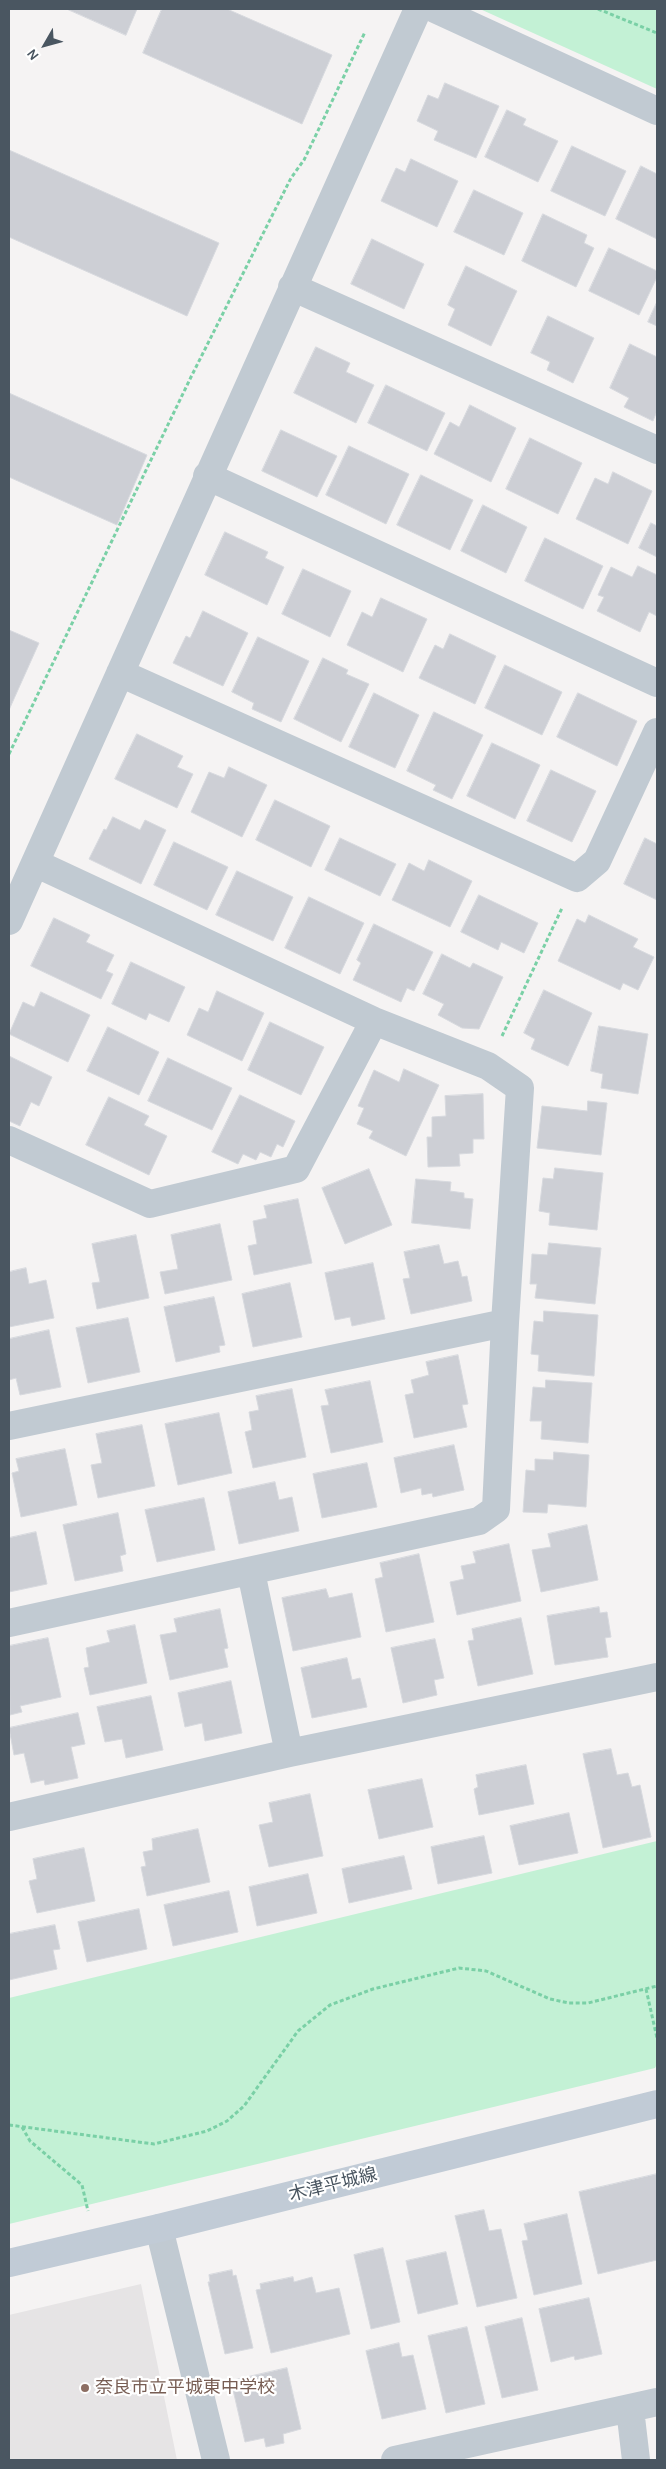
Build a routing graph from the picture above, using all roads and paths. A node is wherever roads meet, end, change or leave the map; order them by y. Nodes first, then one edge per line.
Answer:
1 (418, 9) edge
2 (436, 9) edge
3 (598, 9) edge
4 (365, 32) dead end
5 (657, 33) edge
6 (657, 111) edge
7 (292, 287) junction
8 (657, 450) edge
9 (207, 476) junction
10 (120, 673) junction
11 (657, 683) edge
12 (657, 732) edge
13 (9, 754) edge
14 (35, 863) junction
15 (577, 878) junction
16 (9, 921) edge
17 (374, 1021) junction
18 (488, 1066) junction
19 (9, 1140) edge
20 (504, 1323) junction
21 (9, 1426) edge
22 (251, 1572) junction
23 (9, 1623) edge
24 (657, 1677) edge
25 (289, 1754) junction
26 (9, 1817) edge
27 (657, 1986) edge
28 (646, 1989) junction
29 (657, 2038) edge
30 (657, 2104) edge
31 (9, 2125) edge
32 (22, 2127) junction
33 (88, 2212) dead end
34 (159, 2228) junction
35 (9, 2263) edge
36 (657, 2402) edge
37 (630, 2409) junction
38 (408, 2459) edge
39 (216, 2460) edge
40 (636, 2460) edge

1 - 7 street
2 - 6 street
3 - 5 path
4 - 13 path
7 - 8 street
7 - 9 street
9 - 10 street
9 - 11 street
10 - 14 street
10 - 15 street
12 - 15 street
14 - 16 street
14 - 17 street
15 - 18 path
17 - 18 street
17 - 19 street
18 - 20 street
20 - 21 street
20 - 22 street
22 - 23 street
22 - 25 street
24 - 25 street
25 - 26 street
27 - 28 path
28 - 29 path
28 - 32 path
30 - 34 main road, 木津平城線
31 - 32 path
32 - 33 path
34 - 35 main road, 木津平城線
34 - 39 street
36 - 37 street
37 - 38 street
37 - 40 street

